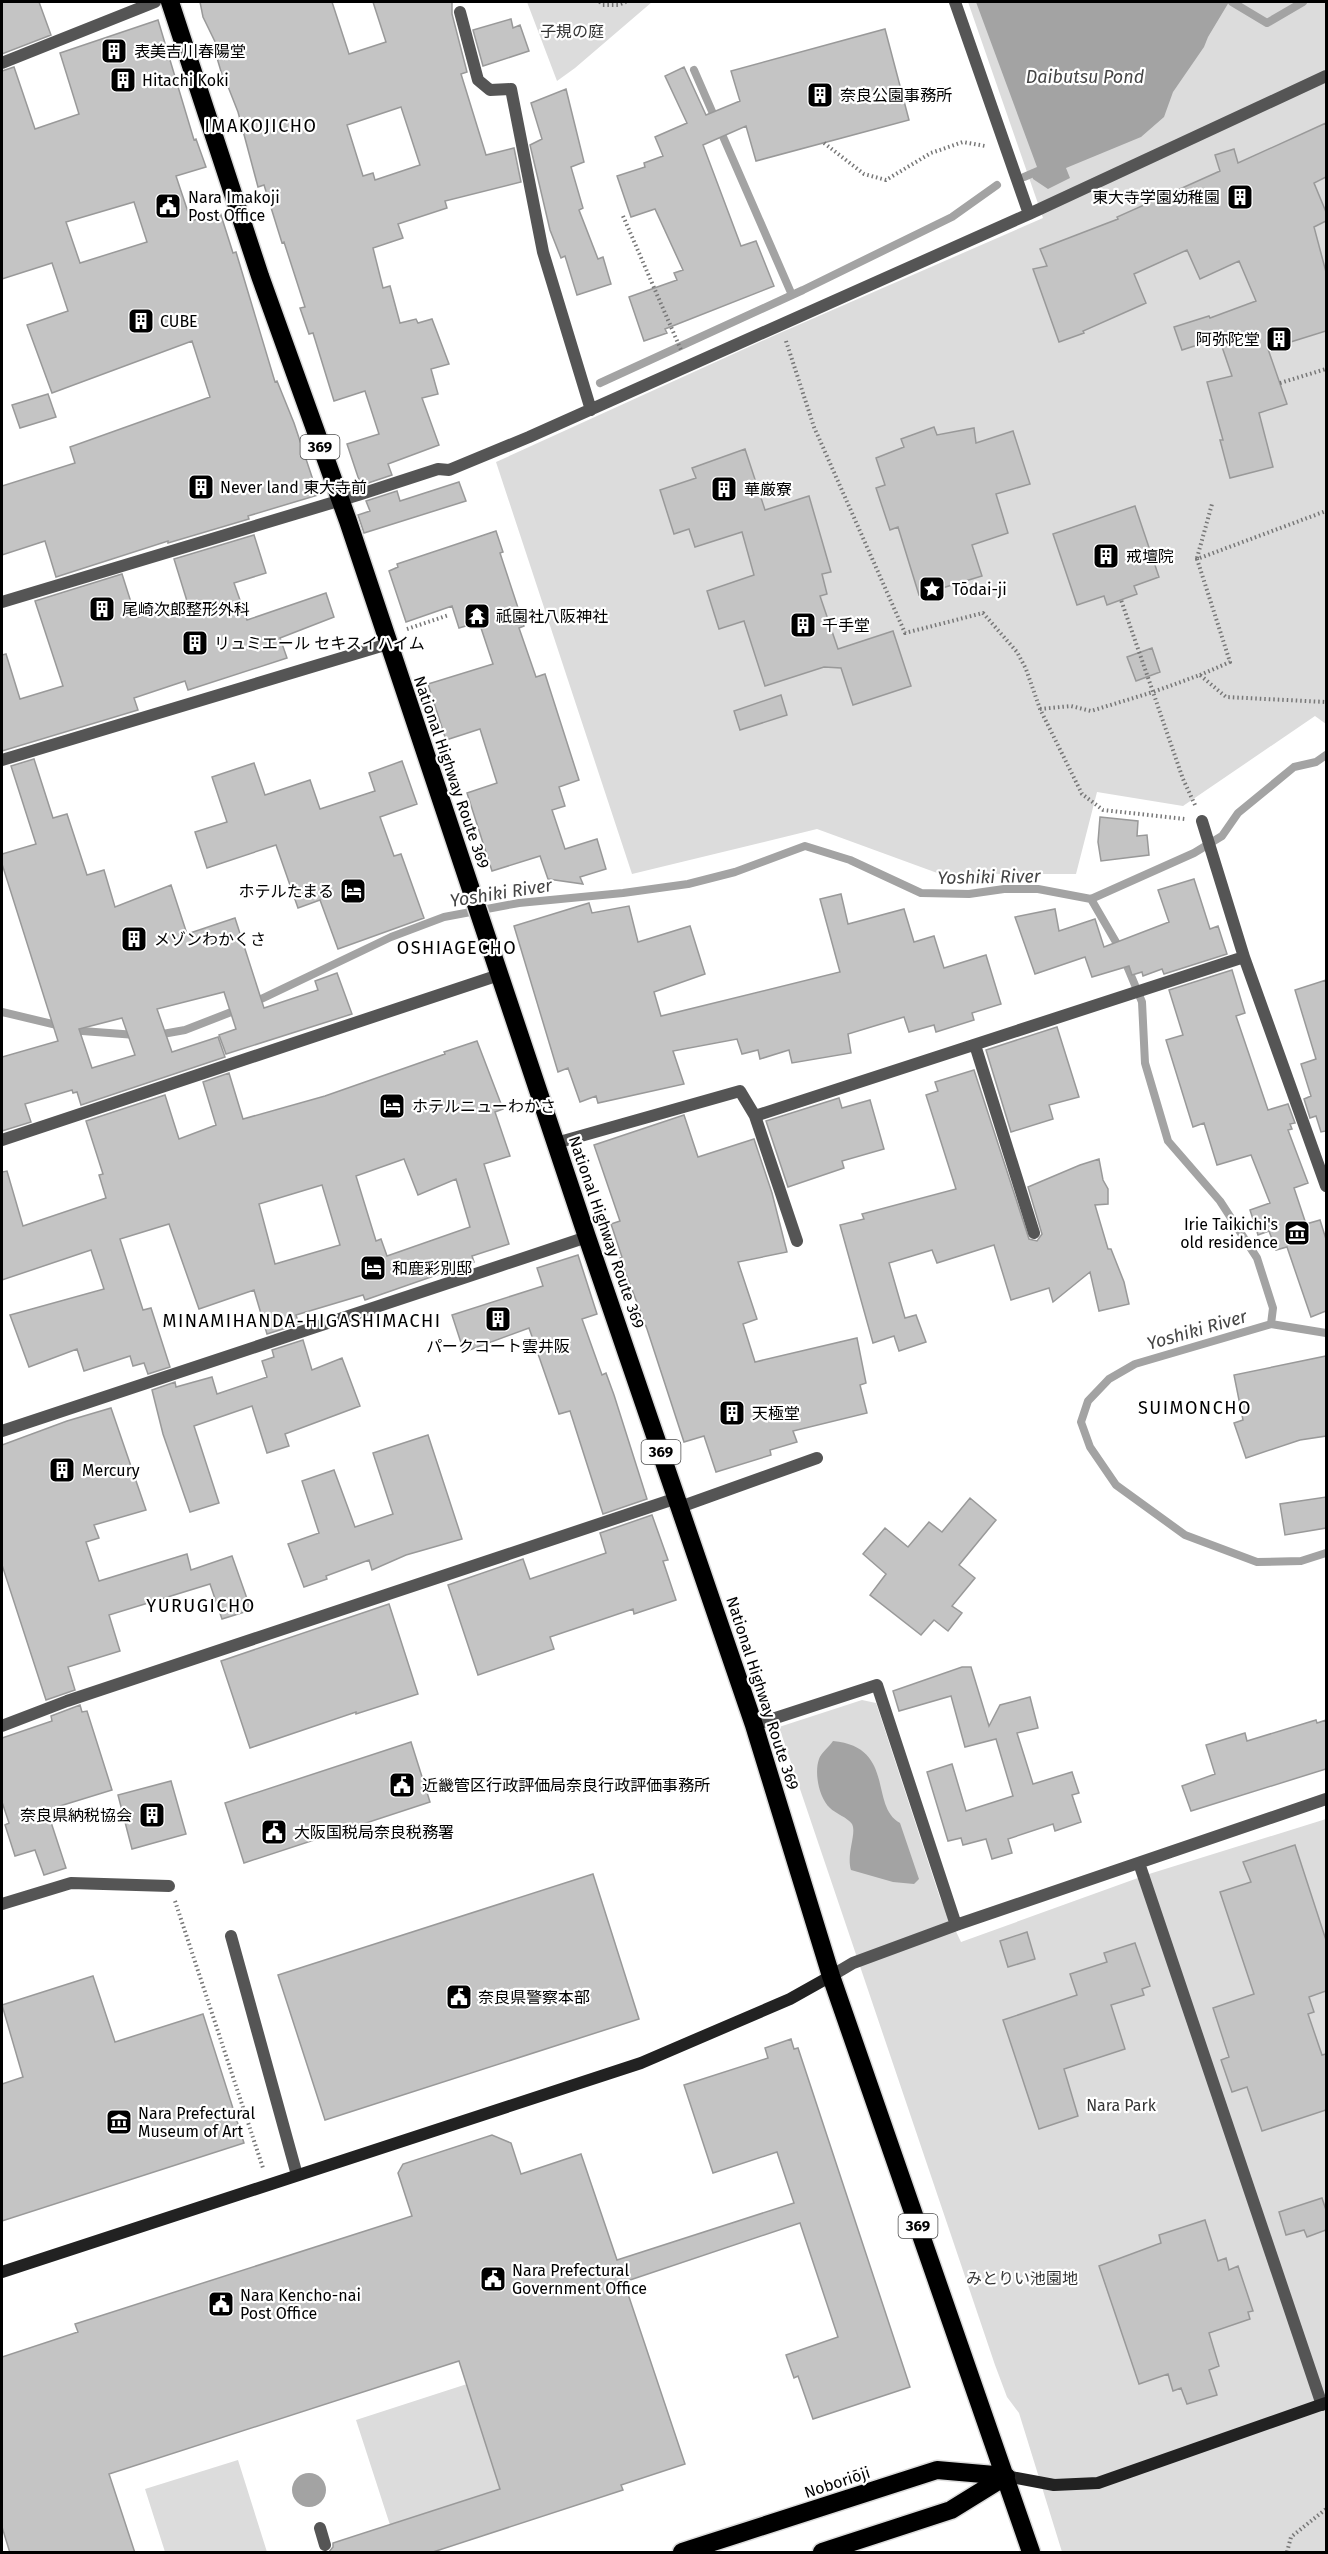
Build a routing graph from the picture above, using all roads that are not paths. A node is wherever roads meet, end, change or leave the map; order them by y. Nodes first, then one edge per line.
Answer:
1 (155, 2) edge
2 (170, 2) edge
3 (955, 2) edge
4 (460, 12) dead end
5 (2, 63) edge
6 (1326, 76) edge
7 (1029, 214) junction
8 (591, 410) junction
9 (340, 501) junction
10 (2, 602) edge
11 (387, 640) junction
12 (2, 760) edge
13 (1202, 821) road end
14 (1244, 957) junction
15 (499, 975) junction
16 (975, 1045) junction
17 (755, 1116) junction
18 (2, 1140) edge
19 (556, 1143) junction
20 (1326, 1186) edge
21 (1034, 1233) dead end
22 (587, 1237) junction
23 (797, 1241) dead end
24 (2, 1431) edge
25 (818, 1458) dead end
26 (678, 1502) junction
27 (754, 1725) junction
28 (2, 1726) edge
29 (1326, 1798) edge
30 (1139, 1863) junction
31 (171, 1889) road end
32 (2, 1904) edge
33 (956, 1925) junction
34 (231, 1936) dead end
35 (831, 1976) junction
36 (297, 2175) junction
37 (2, 2272) edge
38 (1324, 2404) edge
39 (1006, 2476) junction
40 (320, 2528) dead end
41 (325, 2545) dead end
42 (682, 2553) edge
43 (822, 2553) edge
44 (1031, 2553) edge

1 - 5 street
2 - 9 highway, National Highway Route 369 / 369
3 - 7 street
4 - 8 street
6 - 7 street
7 - 8 street
8 - 9 street
9 - 10 street
9 - 11 highway, National Highway Route 369 / 369
11 - 12 street
11 - 15 highway, National Highway Route 369 / 369
13 - 14 street
14 - 16 street
14 - 20 street
15 - 18 street
15 - 19 highway, National Highway Route 369 / 369
16 - 17 street
16 - 21 street
17 - 19 street
17 - 23 street
19 - 22 highway, National Highway Route 369 / 369
22 - 24 street
22 - 26 highway, National Highway Route 369 / 369
25 - 26 street
26 - 27 highway, National Highway Route 369 / 369
26 - 28 street
27 - 33 street
27 - 35 highway, National Highway Route 369 / 369
29 - 30 street
30 - 33 street
30 - 38 street
31 - 32 street
33 - 35 street
34 - 36 street
35 - 36 street
35 - 39 highway, National Highway Route 369 / 369
36 - 37 street
38 - 39 street, Noboriōji
39 - 42 highway, Noboriōji
39 - 43 highway
39 - 44 highway, National Highway Route 369
40 - 41 street

